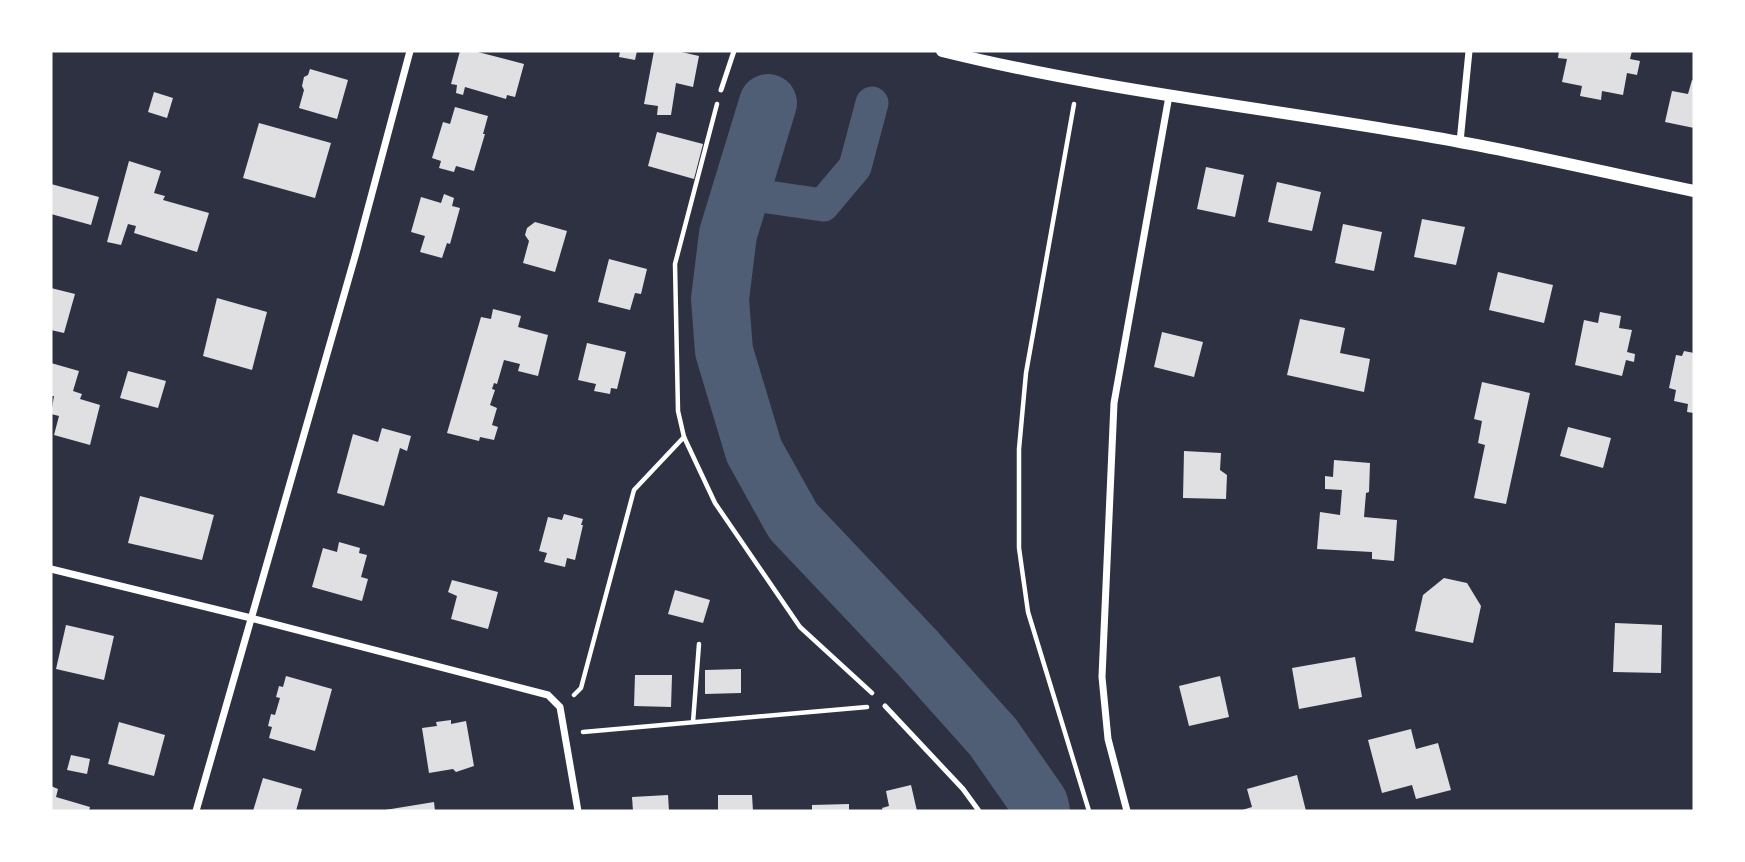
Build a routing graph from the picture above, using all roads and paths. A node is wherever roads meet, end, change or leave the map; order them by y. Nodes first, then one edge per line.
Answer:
1 (410, 51) edge
2 (734, 51) edge
3 (942, 51) edge
4 (1469, 51) edge
5 (721, 90) joint
6 (1170, 96) junction
7 (1074, 104) dead end
8 (1460, 142) junction
9 (1694, 191) edge
10 (684, 437) junction
11 (51, 569) edge
12 (251, 618) junction
13 (699, 644) dead end
14 (886, 706) junction
15 (560, 707) junction
16 (693, 722) junction
17 (565, 733) junction
18 (197, 811) edge
19 (578, 811) edge
20 (979, 811) edge
21 (1089, 811) edge
22 (1127, 811) edge

1 - 12 street
2 - 5 lane
3 - 6 street
4 - 8 street
5 - 10 path
6 - 8 street
6 - 22 street
7 - 21 path
8 - 9 street
10 - 14 path
10 - 15 path
11 - 12 street
12 - 15 street
12 - 18 street
13 - 16 path
14 - 16 path
14 - 20 lane
15 - 17 street
16 - 17 path
17 - 19 street

